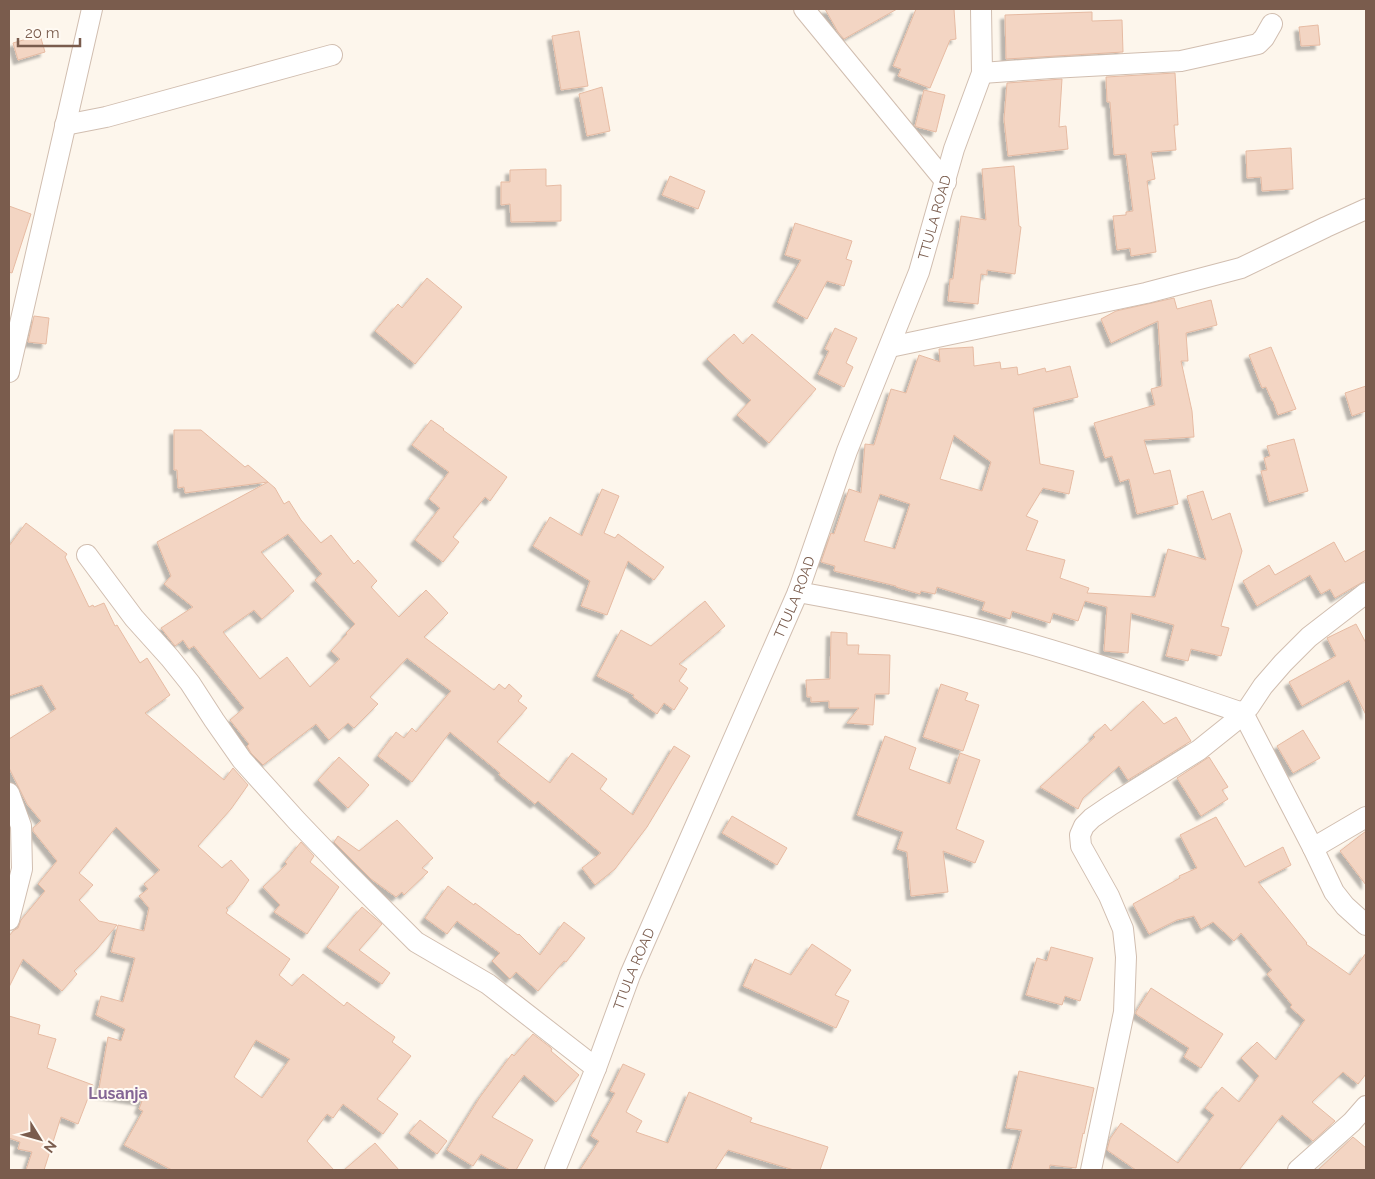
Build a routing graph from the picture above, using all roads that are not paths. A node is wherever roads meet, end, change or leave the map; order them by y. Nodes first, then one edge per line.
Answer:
1 (92, 9) edge
2 (804, 9) edge
3 (982, 9) edge
4 (1272, 24) dead end
5 (332, 55) dead end
6 (982, 73) junction
7 (65, 125) junction
8 (946, 182) junction
9 (1366, 210) edge
10 (890, 346) junction
11 (9, 372) edge
12 (87, 556) dead end
13 (798, 592) junction
14 (1366, 593) edge
15 (1243, 713) junction
16 (9, 792) edge
17 (1366, 817) edge
18 (1313, 848) junction
19 (9, 920) edge
20 (1366, 925) edge
21 (596, 1068) junction
22 (1366, 1106) edge
23 (555, 1170) edge
24 (1091, 1170) edge
25 (1298, 1170) edge

1 - 7 street
2 - 8 street
3 - 6 street, TTULA ROAD
4 - 6 street
5 - 7 street
6 - 8 street, TTULA ROAD
7 - 11 street
8 - 10 street, TTULA ROAD
9 - 10 street
10 - 13 street, TTULA ROAD
12 - 21 street
13 - 15 street
13 - 21 street, TTULA ROAD
14 - 15 street
15 - 18 street
15 - 24 street
16 - 19 street
17 - 18 street
18 - 20 street
21 - 23 street, TTULA ROAD
22 - 25 street

